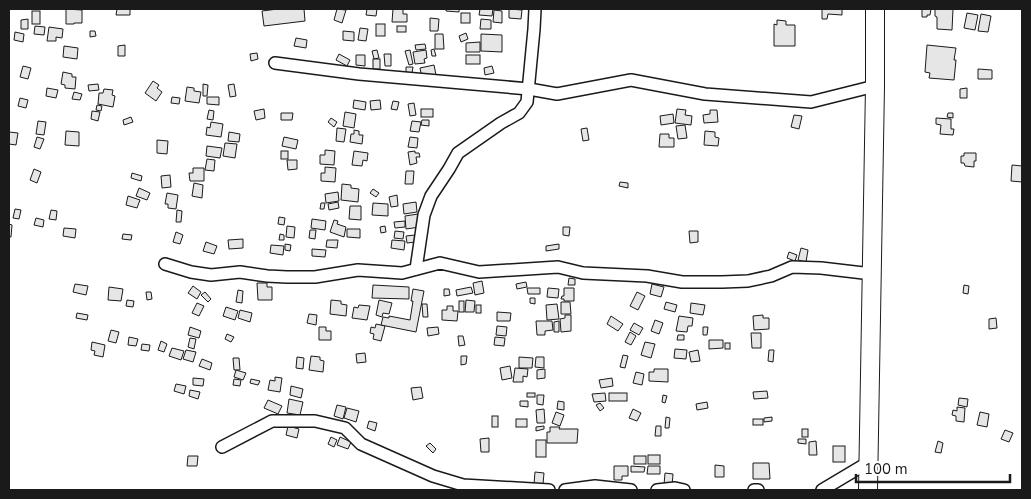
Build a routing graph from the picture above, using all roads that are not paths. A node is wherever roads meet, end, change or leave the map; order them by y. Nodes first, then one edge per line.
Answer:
1 (535, 9) edge
2 (875, 9) edge
3 (275, 63) dead end
4 (875, 86) junction
5 (529, 89) junction
6 (165, 264) dead end
7 (416, 270) junction
8 (872, 274) junction
9 (222, 448) dead end
10 (868, 462) junction
11 (550, 490) edge
12 (565, 490) edge
13 (631, 490) edge
14 (657, 490) edge
15 (684, 490) edge
16 (754, 490) edge
17 (758, 490) edge
18 (822, 490) edge
19 (868, 490) edge

1 - 5 street
2 - 4 highway
3 - 5 street
4 - 5 street
4 - 8 highway
5 - 7 street
6 - 7 street
7 - 8 street
8 - 10 highway
9 - 11 street
10 - 18 street
10 - 19 highway
12 - 13 street
14 - 15 street
16 - 17 street

